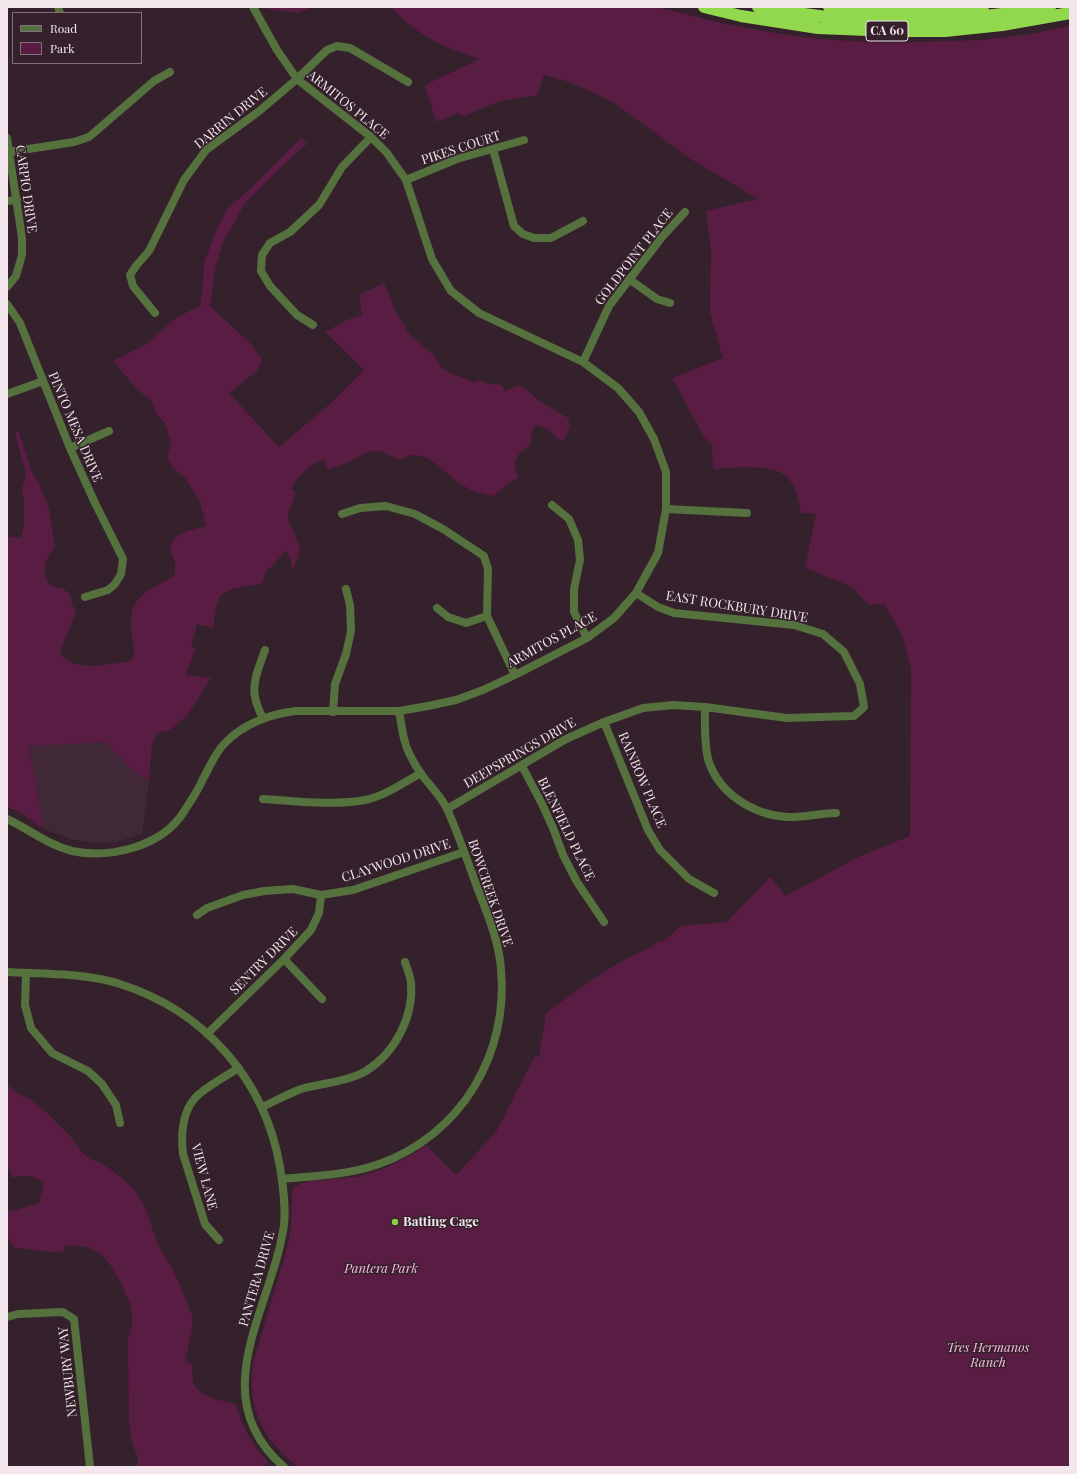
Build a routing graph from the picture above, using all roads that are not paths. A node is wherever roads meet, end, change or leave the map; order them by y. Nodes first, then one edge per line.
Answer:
1 (253, 7) edge
2 (704, 7) edge
3 (758, 7) edge
4 (829, 7) edge
5 (983, 7) edge
6 (1050, 7) edge
7 (1070, 13) edge
8 (170, 72) dead end
9 (297, 79) junction
10 (408, 82) dead end
11 (371, 137) junction
12 (7, 138) edge
13 (524, 140) dead end
14 (493, 149) junction
15 (9, 152) junction
16 (406, 180) junction
17 (17, 200) junction
18 (7, 201) edge
19 (685, 212) dead end
20 (582, 221) dead end
21 (629, 279) junction
22 (7, 287) edge
23 (670, 303) dead end
24 (7, 304) edge
25 (154, 313) dead end
26 (313, 325) dead end
27 (583, 362) junction
28 (43, 381) junction
29 (7, 394) edge
30 (109, 431) dead end
31 (70, 448) junction
32 (552, 505) dead end
33 (666, 509) junction
34 (747, 512) dead end
35 (342, 514) dead end
36 (346, 588) dead end
37 (636, 593) junction
38 (85, 597) dead end
39 (437, 608) dead end
40 (487, 616) junction
41 (586, 638) junction
42 (266, 650) dead end
43 (515, 675) junction
44 (705, 707) junction
45 (864, 708) joint
46 (399, 711) junction
47 (333, 712) junction
48 (263, 719) junction
49 (604, 722) junction
50 (522, 766) junction
51 (421, 773) junction
52 (263, 799) dead end
53 (447, 809) junction
54 (836, 813) dead end
55 (7, 819) edge
56 (464, 852) junction
57 (714, 893) dead end
58 (321, 895) junction
59 (197, 914) dead end
60 (604, 922) dead end
61 (284, 959) junction
62 (405, 962) dead end
63 (7, 972) edge
64 (26, 973) junction
65 (322, 999) dead end
66 (207, 1034) junction
67 (239, 1068) junction
68 (262, 1107) junction
69 (120, 1122) dead end
70 (282, 1179) junction
71 (220, 1240) dead end
72 (7, 1317) edge
73 (90, 1467) edge
74 (284, 1467) edge

1 - 9 street, ARMITOS PLACE
2 - 7 highway, CA 60
3 - 6 highway
4 - 5 highway
8 - 15 street
9 - 10 street, DARRIN DRIVE
9 - 11 street, ARMITOS PLACE
9 - 25 street, DARRIN DRIVE
11 - 16 street, ARMITOS PLACE
11 - 26 street
12 - 15 street, CARPIO DRIVE
13 - 14 street, PIKES COURT
14 - 16 street, PIKES COURT
14 - 20 street
15 - 17 street, CARPIO DRIVE
16 - 27 street, ARMITOS PLACE
17 - 18 street
17 - 22 street, CARPIO DRIVE
19 - 21 street, GOLDPOINT PLACE
21 - 23 street
21 - 27 street, GOLDPOINT PLACE
24 - 28 street, PINTO MESA DRIVE
27 - 33 street, ARMITOS PLACE
28 - 29 street
28 - 31 street, PINTO MESA DRIVE
30 - 31 street
31 - 38 street, PINTO MESA DRIVE
32 - 41 street
33 - 34 street
33 - 37 street, ARMITOS PLACE
35 - 40 street
36 - 47 street
37 - 41 street, ARMITOS PLACE
37 - 45 street, EAST ROCKBURY DRIVE
39 - 40 street
40 - 43 street
41 - 43 street, ARMITOS PLACE
42 - 48 street
43 - 46 street, ARMITOS PLACE
44 - 45 street, DEEPSPRINGS DRIVE
44 - 49 street, DEEPSPRINGS DRIVE
44 - 54 street
46 - 47 street, ARMITOS PLACE
46 - 51 street, BOWCREEK DRIVE
47 - 48 street, ARMITOS PLACE
48 - 55 street, ARMITOS PLACE
49 - 50 street, DEEPSPRINGS DRIVE
49 - 57 street, RAINBOW PLACE
50 - 53 street, DEEPSPRINGS DRIVE
50 - 60 street, BLENFIELD PLACE
51 - 52 street
51 - 53 street, BOWCREEK DRIVE
53 - 56 street, BOWCREEK DRIVE
56 - 58 street, CLAYWOOD DRIVE
56 - 70 street, BOWCREEK DRIVE
58 - 59 street, CLAYWOOD DRIVE
58 - 61 street, SENTRY DRIVE
61 - 65 street
61 - 66 street, SENTRY DRIVE
62 - 68 street
63 - 64 street, PANTERA DRIVE
64 - 66 street, PANTERA DRIVE
64 - 69 street
66 - 67 street, PANTERA DRIVE
67 - 68 street, PANTERA DRIVE
67 - 71 street, VIEW LANE
68 - 70 street, PANTERA DRIVE
70 - 74 street, PANTERA DRIVE
72 - 73 street, NEWBURY WAY

